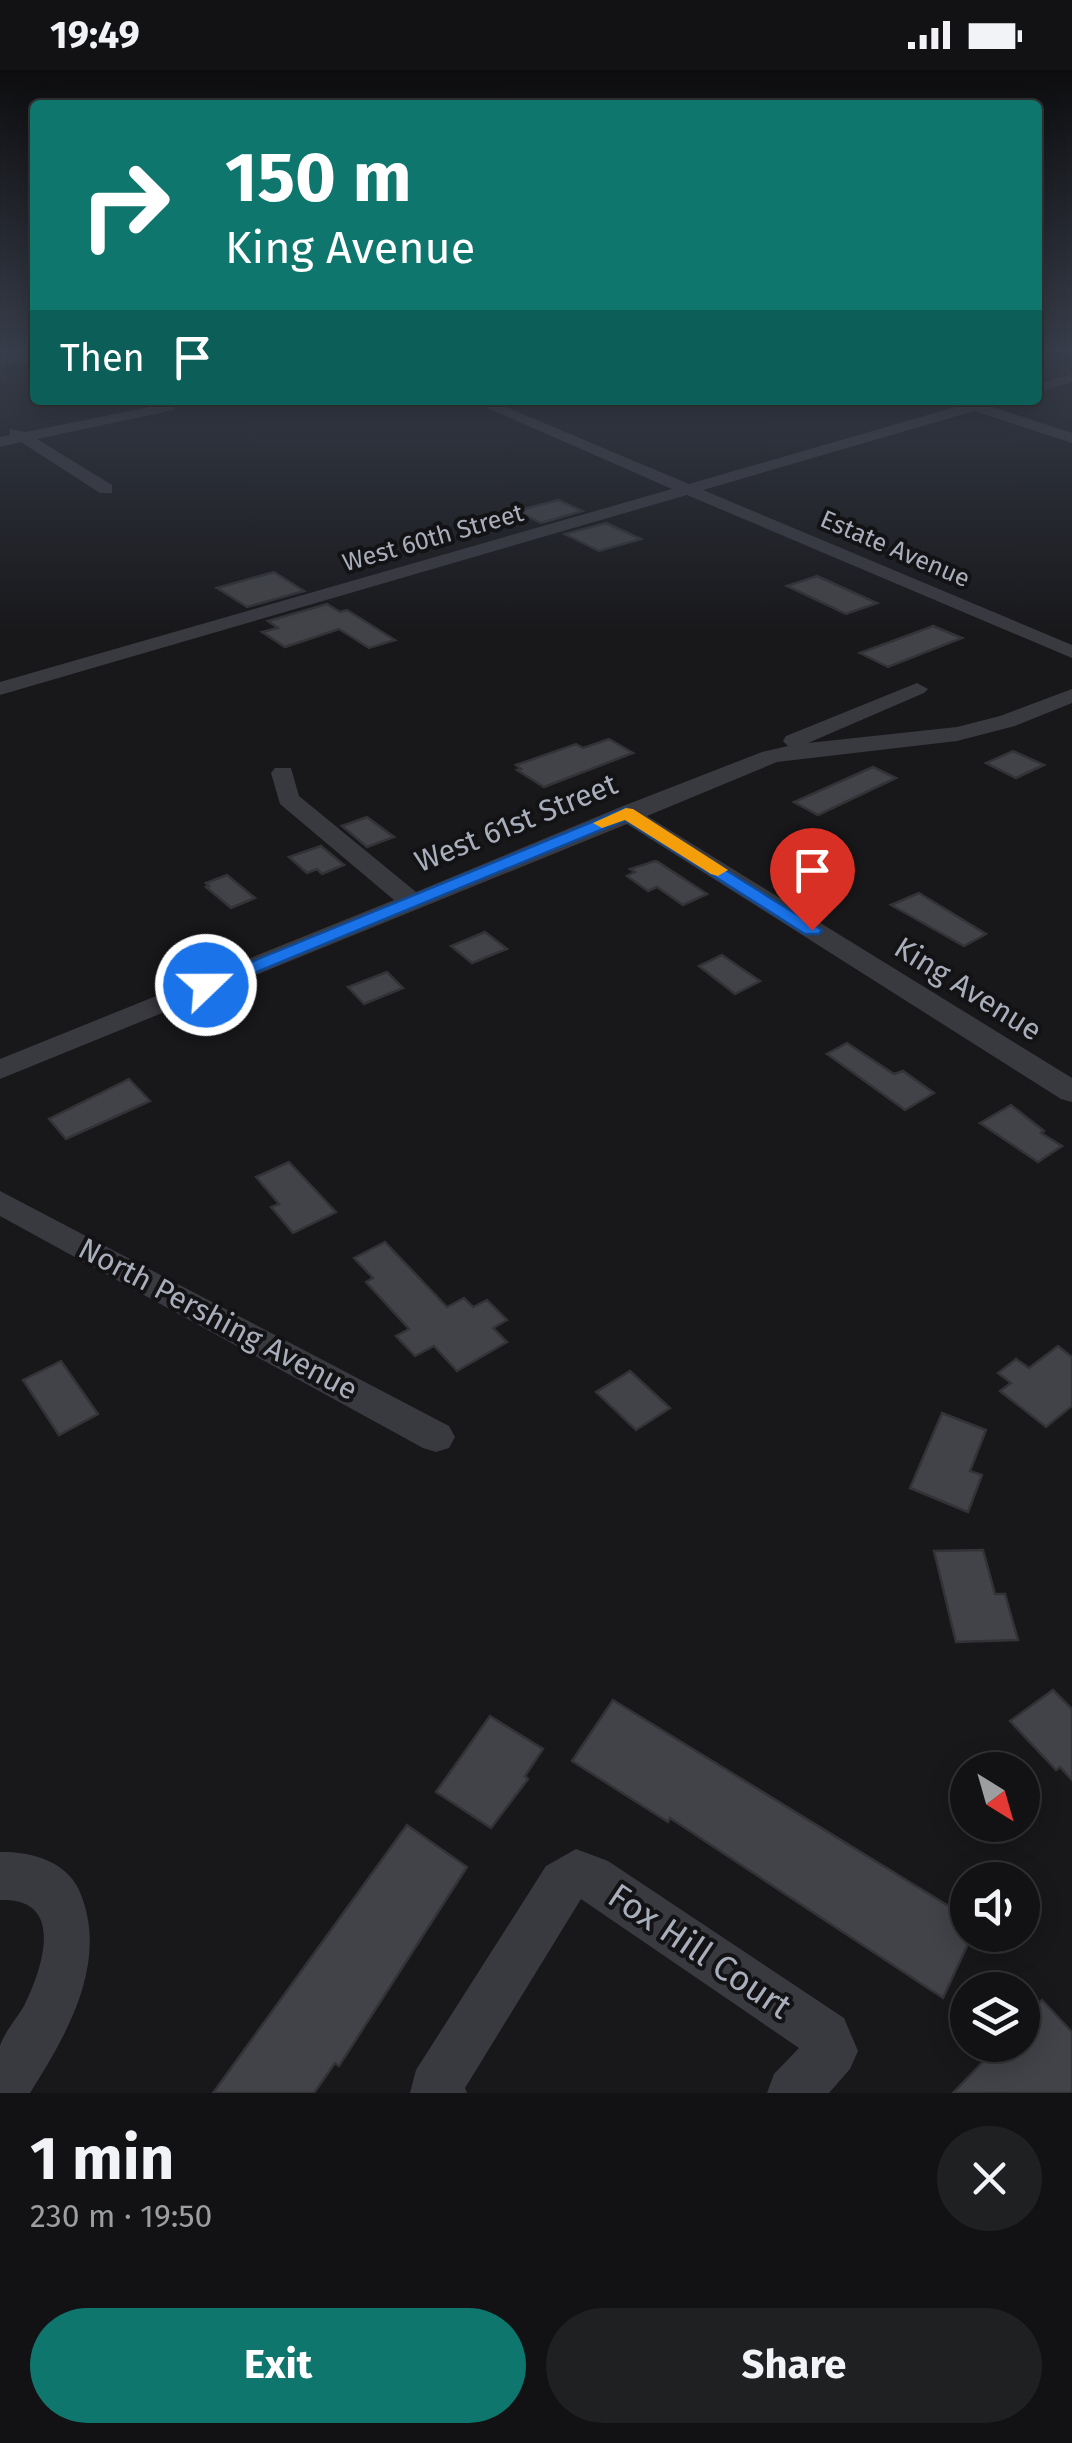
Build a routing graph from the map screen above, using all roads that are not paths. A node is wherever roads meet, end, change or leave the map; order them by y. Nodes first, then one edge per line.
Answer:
1 (33, 443) edge
2 (580, 443) edge
3 (846, 443) edge
4 (690, 489) junction
5 (106, 490) dead end
6 (1072, 652) edge
7 (0, 689) edge
8 (916, 689) dead end
9 (1072, 696) edge
10 (787, 752) junction
11 (283, 773) dead end
12 (626, 813) junction
13 (411, 901) junction
14 (0, 1070) edge
15 (1072, 1092) edge
16 (2, 1206) edge
17 (436, 1437) dead end
18 (0, 1876) edge
19 (0, 2092) edge
20 (436, 2092) edge
21 (793, 2093) edge

1 - 5 street
2 - 4 street, Estate Avenue
3 - 4 street, West 60th Street
4 - 6 street, Estate Avenue
4 - 7 street, West 60th Street
8 - 10 street
9 - 10 street, West 61st Street
10 - 12 street, West 61st Street
11 - 13 street
12 - 13 street, West 61st Street
12 - 15 street, King Avenue
13 - 14 street, West 61st Street
16 - 17 street, North Pershing Avenue
18 - 19 street
20 - 21 street, Fox Hill Court

